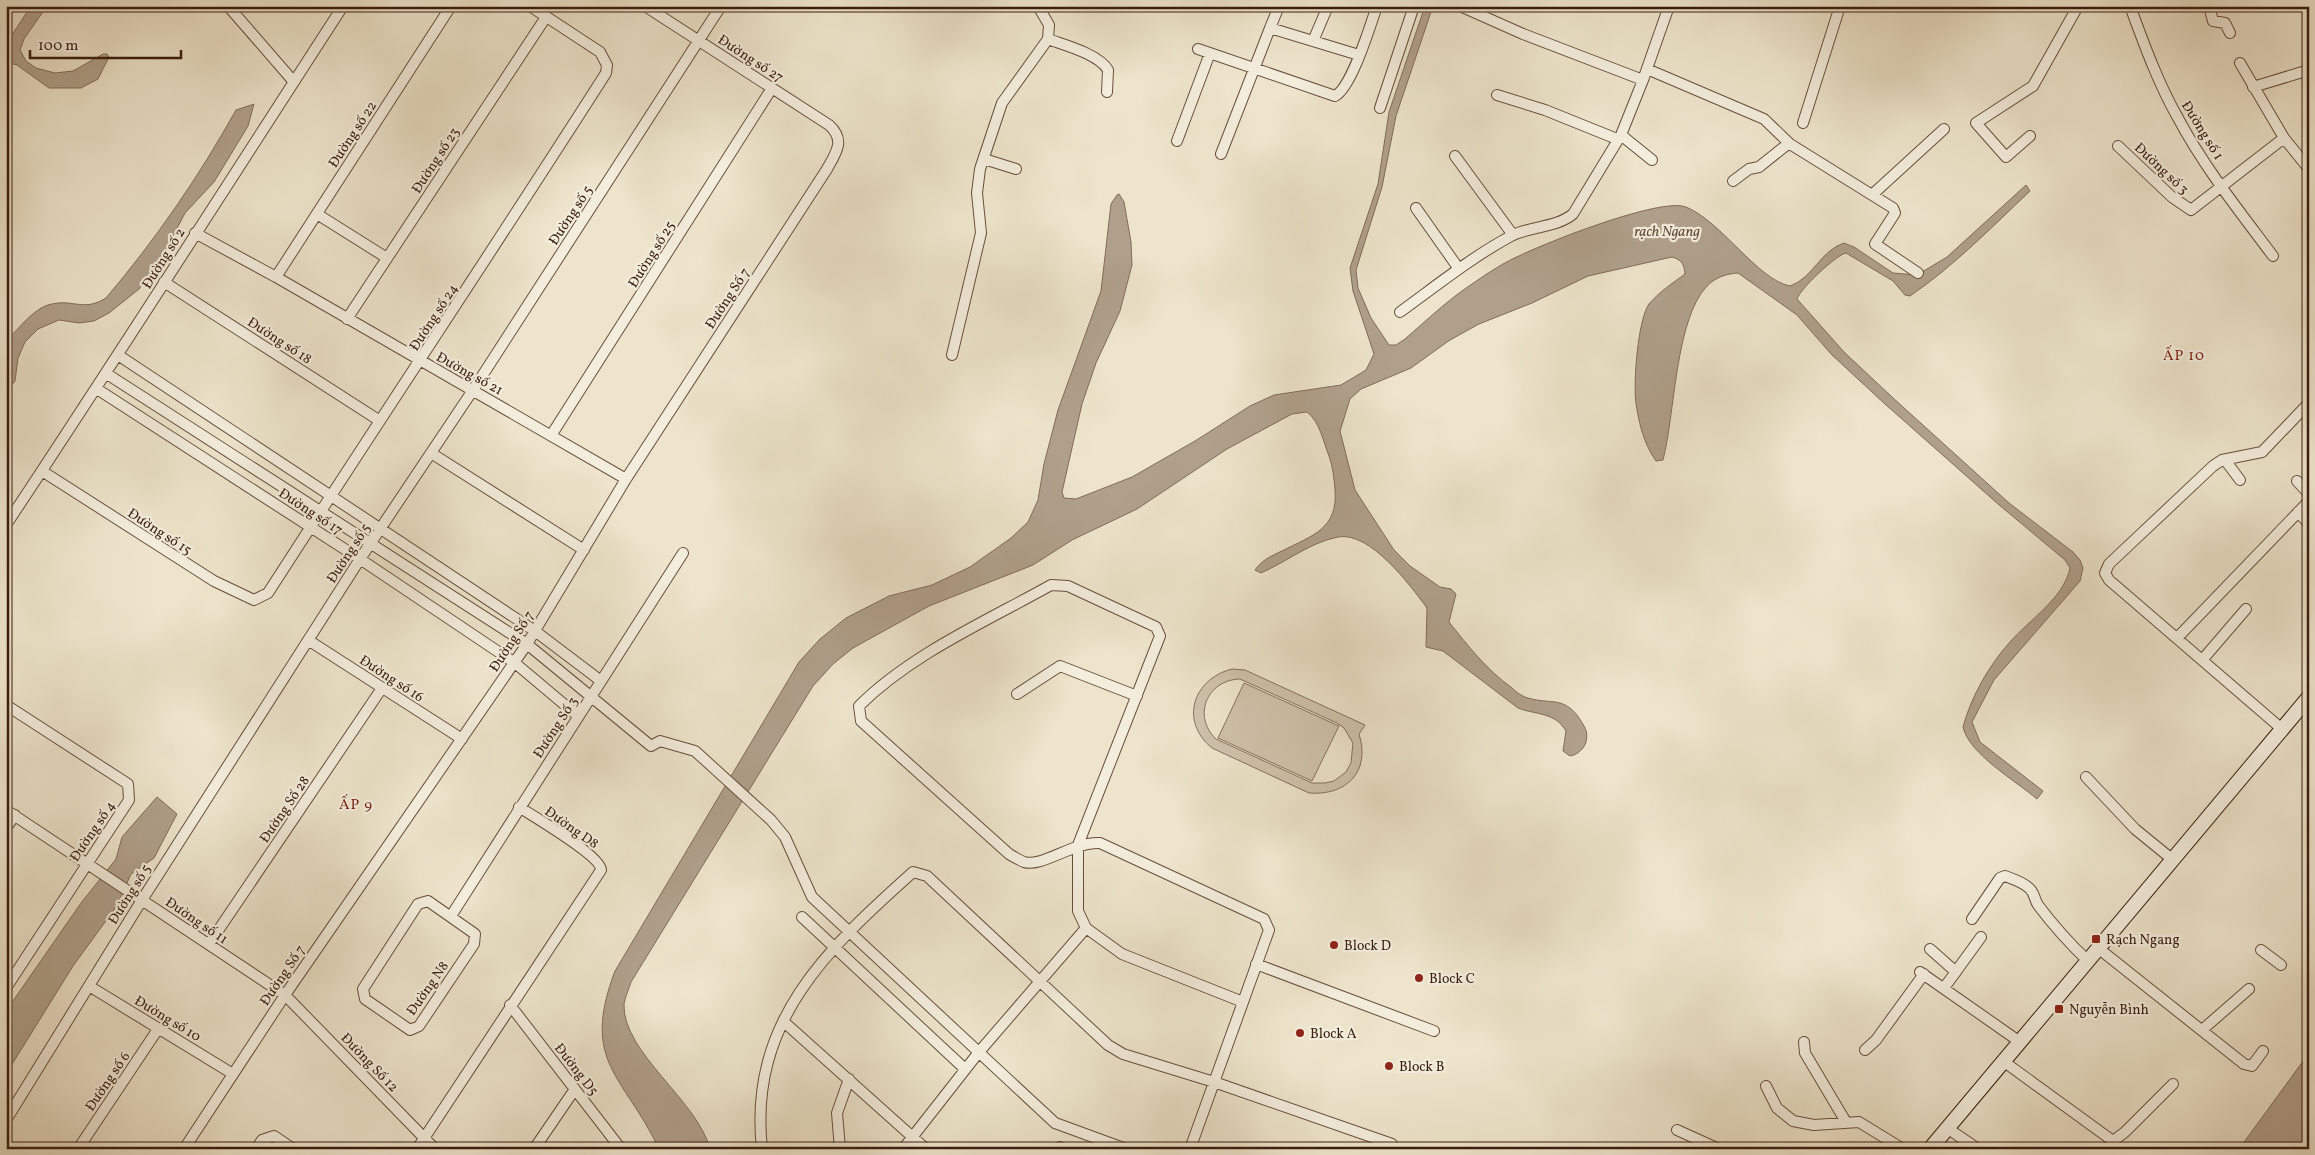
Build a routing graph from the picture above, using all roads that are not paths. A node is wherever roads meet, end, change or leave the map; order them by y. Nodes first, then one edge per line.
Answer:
1 (228, 6) edge
2 (343, 6) edge
3 (451, 6) edge
4 (530, 6) edge
5 (645, 6) edge
6 (721, 6) edge
7 (1038, 6) edge
8 (1279, 6) edge
9 (1328, 6) edge
10 (1377, 6) edge
11 (1414, 6) edge
12 (1460, 6) edge
13 (1668, 6) edge
14 (1840, 6) edge
15 (2078, 6) edge
16 (2130, 6) edge
17 (2208, 6) edge
18 (546, 17) junction
19 (1270, 28) junction
20 (2230, 33) dead end
21 (1048, 39) junction
22 (699, 41) junction
23 (1313, 41) junction
24 (1198, 48) dead end
25 (1210, 53) junction
26 (1360, 55) junction
27 (2240, 63) dead end
28 (1256, 69) junction
29 (1647, 69) junction
30 (2309, 70) edge
31 (1643, 80) junction
32 (294, 82) junction
33 (2253, 87) junction
34 (772, 88) junction
35 (1107, 92) dead end
36 (1497, 95) dead end
37 (1380, 108) dead end
38 (1803, 123) dead end
39 (1944, 128) dead end
40 (2030, 136) dead end
41 (838, 137) joint
42 (1619, 137) junction
43 (2284, 138) junction
44 (1178, 141) dead end
45 (1789, 143) junction
46 (2118, 146) dead end
47 (1221, 154) dead end
48 (1455, 156) dead end
49 (984, 158) junction
50 (1652, 160) dead end
51 (1016, 169) dead end
52 (2309, 169) edge
53 (1733, 180) dead end
54 (2222, 186) junction
55 (1873, 194) junction
56 (1416, 208) dead end
57 (316, 214) junction
58 (195, 234) junction
59 (1513, 235) junction
60 (2274, 256) dead end
61 (387, 258) junction
62 (1459, 270) junction
63 (1918, 272) dead end
64 (276, 277) junction
65 (164, 282) junction
66 (1400, 312) dead end
67 (346, 319) junction
68 (118, 356) junction
69 (952, 356) dead end
70 (421, 361) junction
71 (107, 374) junction
72 (469, 388) junction
73 (97, 389) junction
74 (2309, 403) edge
75 (380, 421) junction
76 (552, 434) junction
77 (431, 453) junction
78 (2225, 460) junction
79 (42, 471) junction
80 (626, 479) junction
81 (2240, 480) dead end
82 (2297, 482) dead end
83 (2309, 494) edge
84 (329, 496) junction
85 (2309, 501) edge
86 (320, 511) junction
87 (2298, 512) junction
88 (2309, 524) edge
89 (6, 525) edge
90 (310, 527) junction
91 (379, 529) junction
92 (370, 543) junction
93 (584, 550) junction
94 (683, 553) dead end
95 (360, 558) junction
96 (268, 593) joint
97 (2246, 609) dead end
98 (535, 631) junction
99 (2178, 637) junction
100 (308, 640) junction
101 (527, 644) junction
102 (2203, 659) junction
103 (515, 663) junction
104 (600, 681) junction
105 (382, 688) junction
106 (1017, 694) dead end
107 (1137, 696) junction
108 (2309, 697) edge
109 (590, 698) junction
110 (6, 705) edge
111 (578, 716) junction
112 (2282, 729) junction
113 (462, 739) junction
114 (2086, 777) dead end
115 (519, 807) junction
116 (10, 813) edge
117 (6, 828) edge
118 (1078, 845) junction
119 (2173, 860) junction
120 (91, 866) junction
121 (139, 898) junction
122 (451, 916) junction
123 (802, 917) dead end
124 (1972, 919) dead end
125 (1086, 928) junction
126 (848, 931) junction
127 (1981, 937) dead end
128 (209, 944) junction
129 (834, 946) junction
130 (2098, 948) junction
131 (1930, 949) dead end
132 (2261, 950) dead end
133 (2088, 960) junction
134 (1256, 964) junction
135 (2281, 965) dead end
136 (1956, 972) junction
137 (1040, 981) junction
138 (88, 986) junction
139 (6, 988) edge
140 (1944, 988) junction
141 (2249, 988) dead end
142 (285, 995) junction
143 (1242, 1002) junction
144 (510, 1005) junction
145 (784, 1022) junction
146 (158, 1029) junction
147 (2202, 1030) junction
148 (1434, 1031) dead end
149 (1804, 1042) dead end
150 (2020, 1042) junction
151 (1865, 1050) dead end
152 (2262, 1051) dead end
153 (979, 1052) junction
154 (2003, 1061) junction
155 (965, 1069) junction
156 (233, 1074) junction
157 (848, 1079) junction
158 (1214, 1082) junction
159 (2173, 1084) dead end
160 (1766, 1086) dead end
161 (575, 1088) junction
162 (6, 1120) edge
163 (1846, 1122) junction
164 (1947, 1128) junction
165 (1678, 1130) dead end
166 (912, 1136) junction
167 (424, 1138) junction
168 (2112, 1141) junction
169 (1392, 1144) dead end
170 (78, 1149) edge
171 (184, 1149) edge
172 (256, 1149) edge
173 (293, 1149) edge
174 (416, 1149) edge
175 (435, 1149) edge
176 (534, 1149) edge
177 (621, 1149) edge
178 (762, 1149) edge
179 (840, 1149) edge
180 (903, 1149) edge
181 (926, 1149) edge
182 (1126, 1149) edge
183 (1190, 1149) edge
184 (1720, 1149) edge
185 (1902, 1149) edge
186 (1930, 1149) edge
187 (1978, 1149) edge
188 (2122, 1149) edge

1 - 32 street
2 - 32 street, Đường số 2
3 - 57 street, Đường số 22
4 - 18 street
5 - 22 street, Đường số 27
6 - 22 street, Đường số 5
7 - 21 street
8 - 19 street
9 - 23 street
10 - 26 street
11 - 37 street
12 - 31 street
13 - 29 street
14 - 38 street
15 - 40 street
16 - 54 street, Đường số 1
17 - 20 street
18 - 61 street, Đường số 23
18 - 70 street, Đường số 24
19 - 23 street
19 - 28 street
21 - 35 street
21 - 49 street
22 - 34 street, Đường số 27
22 - 72 street, Đường số 5
23 - 26 street
24 - 25 street
25 - 28 street
25 - 44 street
26 - 28 street
27 - 33 street
28 - 47 street
29 - 31 street
29 - 45 street
30 - 33 street
31 - 42 street
32 - 58 street, Đường số 2
33 - 43 street
34 - 41 street, Đường số 27
34 - 76 street, Đường số 25
36 - 42 street
39 - 55 street
41 - 80 street, Đường Số 7
42 - 50 street
42 - 59 street
43 - 52 street
43 - 54 street, Đường số 3
45 - 53 street
45 - 55 street
46 - 54 street, Đường số 3
48 - 59 street
49 - 51 street
49 - 69 street
54 - 60 street, Đường số 1
55 - 63 street
56 - 62 street
57 - 61 street
57 - 64 street, Đường số 22
58 - 64 street, Đường số 21
58 - 65 street, Đường số 2
59 - 62 street
61 - 67 street, Đường số 23
62 - 66 street
64 - 67 street, Đường số 21
65 - 68 street, Đường số 2
65 - 75 street, Đường số 18
67 - 70 street, Đường số 21
68 - 71 street, Đường số 2
68 - 84 street
70 - 72 street, Đường số 21
70 - 75 street, Đường số 24
71 - 73 street, Đường số 2
71 - 86 street, Đường số 17
72 - 76 street, Đường số 21
72 - 77 street, Đường số 5
73 - 79 street, Đường số 2
73 - 90 street, Đường số 17
74 - 78 street
75 - 84 street, Đường số 24
76 - 80 street, Đường số 21
77 - 91 street, Đường số 5
77 - 93 street
78 - 81 street
78 - 99 street
79 - 89 street, Đường số 2
79 - 96 street, Đường số 15
80 - 93 street, Đường Số 7
82 - 83 street
84 - 86 street, Đường số 24
84 - 91 street
85 - 87 street
86 - 90 street, Đường số 24
86 - 92 street, Đường số 17
87 - 88 street
87 - 99 street
90 - 95 street, Đường số 17
90 - 96 street, Đường số 24
91 - 92 street, Đường số 5
91 - 98 street
92 - 95 street, Đường số 5
92 - 101 street, Đường số 17
93 - 98 street, Đường Số 7
94 - 104 street, Đường Số 3
95 - 100 street, Đường số 5
95 - 103 street, Đường số 17
97 - 102 street
98 - 101 street, Đường Số 7
98 - 104 street
99 - 102 street
100 - 105 street, Đường số 16
100 - 121 street, Đường số 5
101 - 103 street, Đường Số 7
101 - 109 street, Đường số 17
102 - 112 street
103 - 111 street, Đường số 17
103 - 113 street, Đường Số 7
104 - 109 street, Đường Số 3
105 - 113 street, Đường số 16
105 - 128 street, Đường Số 28
106 - 107 street
107 - 118 street
107 - 118 street
108 - 112 main road
109 - 111 street, Đường Số 3
109 - 126 street
110 - 120 street, Đường số 4
111 - 115 street, Đường Số 3
112 - 119 main road
113 - 142 street, Đường Số 7
114 - 119 street
115 - 122 street, Đường Số 3
115 - 144 street, Đường D8
116 - 117 street
116 - 120 street, Đường số 11
118 - 125 street
118 - 134 street
119 - 130 main road
120 - 121 street, Đường số 11
120 - 139 street, Đường số 4
121 - 128 street, Đường số 11
121 - 138 street, Đường số 5
122 - 122 street, Đường N8
123 - 129 street
124 - 133 street
125 - 137 street
125 - 143 street
126 - 129 street
126 - 137 street
126 - 153 street
127 - 136 street
128 - 142 street, Đường số 11
129 - 145 street
129 - 155 street
130 - 133 main road
130 - 147 street
131 - 136 street
132 - 135 street
133 - 150 main road
134 - 143 street
134 - 148 street
136 - 140 street
137 - 153 street
137 - 158 street
138 - 146 street, Đường số 10
138 - 162 street, Đường số 5
140 - 150 street
140 - 151 street
141 - 147 street
142 - 156 street, Đường Số 7
142 - 167 street, Đường Số 12
143 - 158 street
144 - 161 street, Đường D5
144 - 167 street
145 - 157 street
145 - 178 street
146 - 156 street, Đường số 10
146 - 170 street, Đường số 6
147 - 152 street
149 - 163 street
150 - 154 main road
153 - 155 street
153 - 182 street
154 - 164 main road
154 - 168 street
155 - 166 street
156 - 171 street, Đường Số 7
157 - 166 street
157 - 179 street
158 - 169 street
158 - 183 street
159 - 168 street
160 - 163 street
161 - 176 street
161 - 177 street, Đường D5
163 - 185 street
164 - 186 main road
164 - 187 street
165 - 184 street
166 - 180 street
166 - 181 street
167 - 174 street
167 - 175 street, Đường Số 12
168 - 188 street
172 - 173 street

